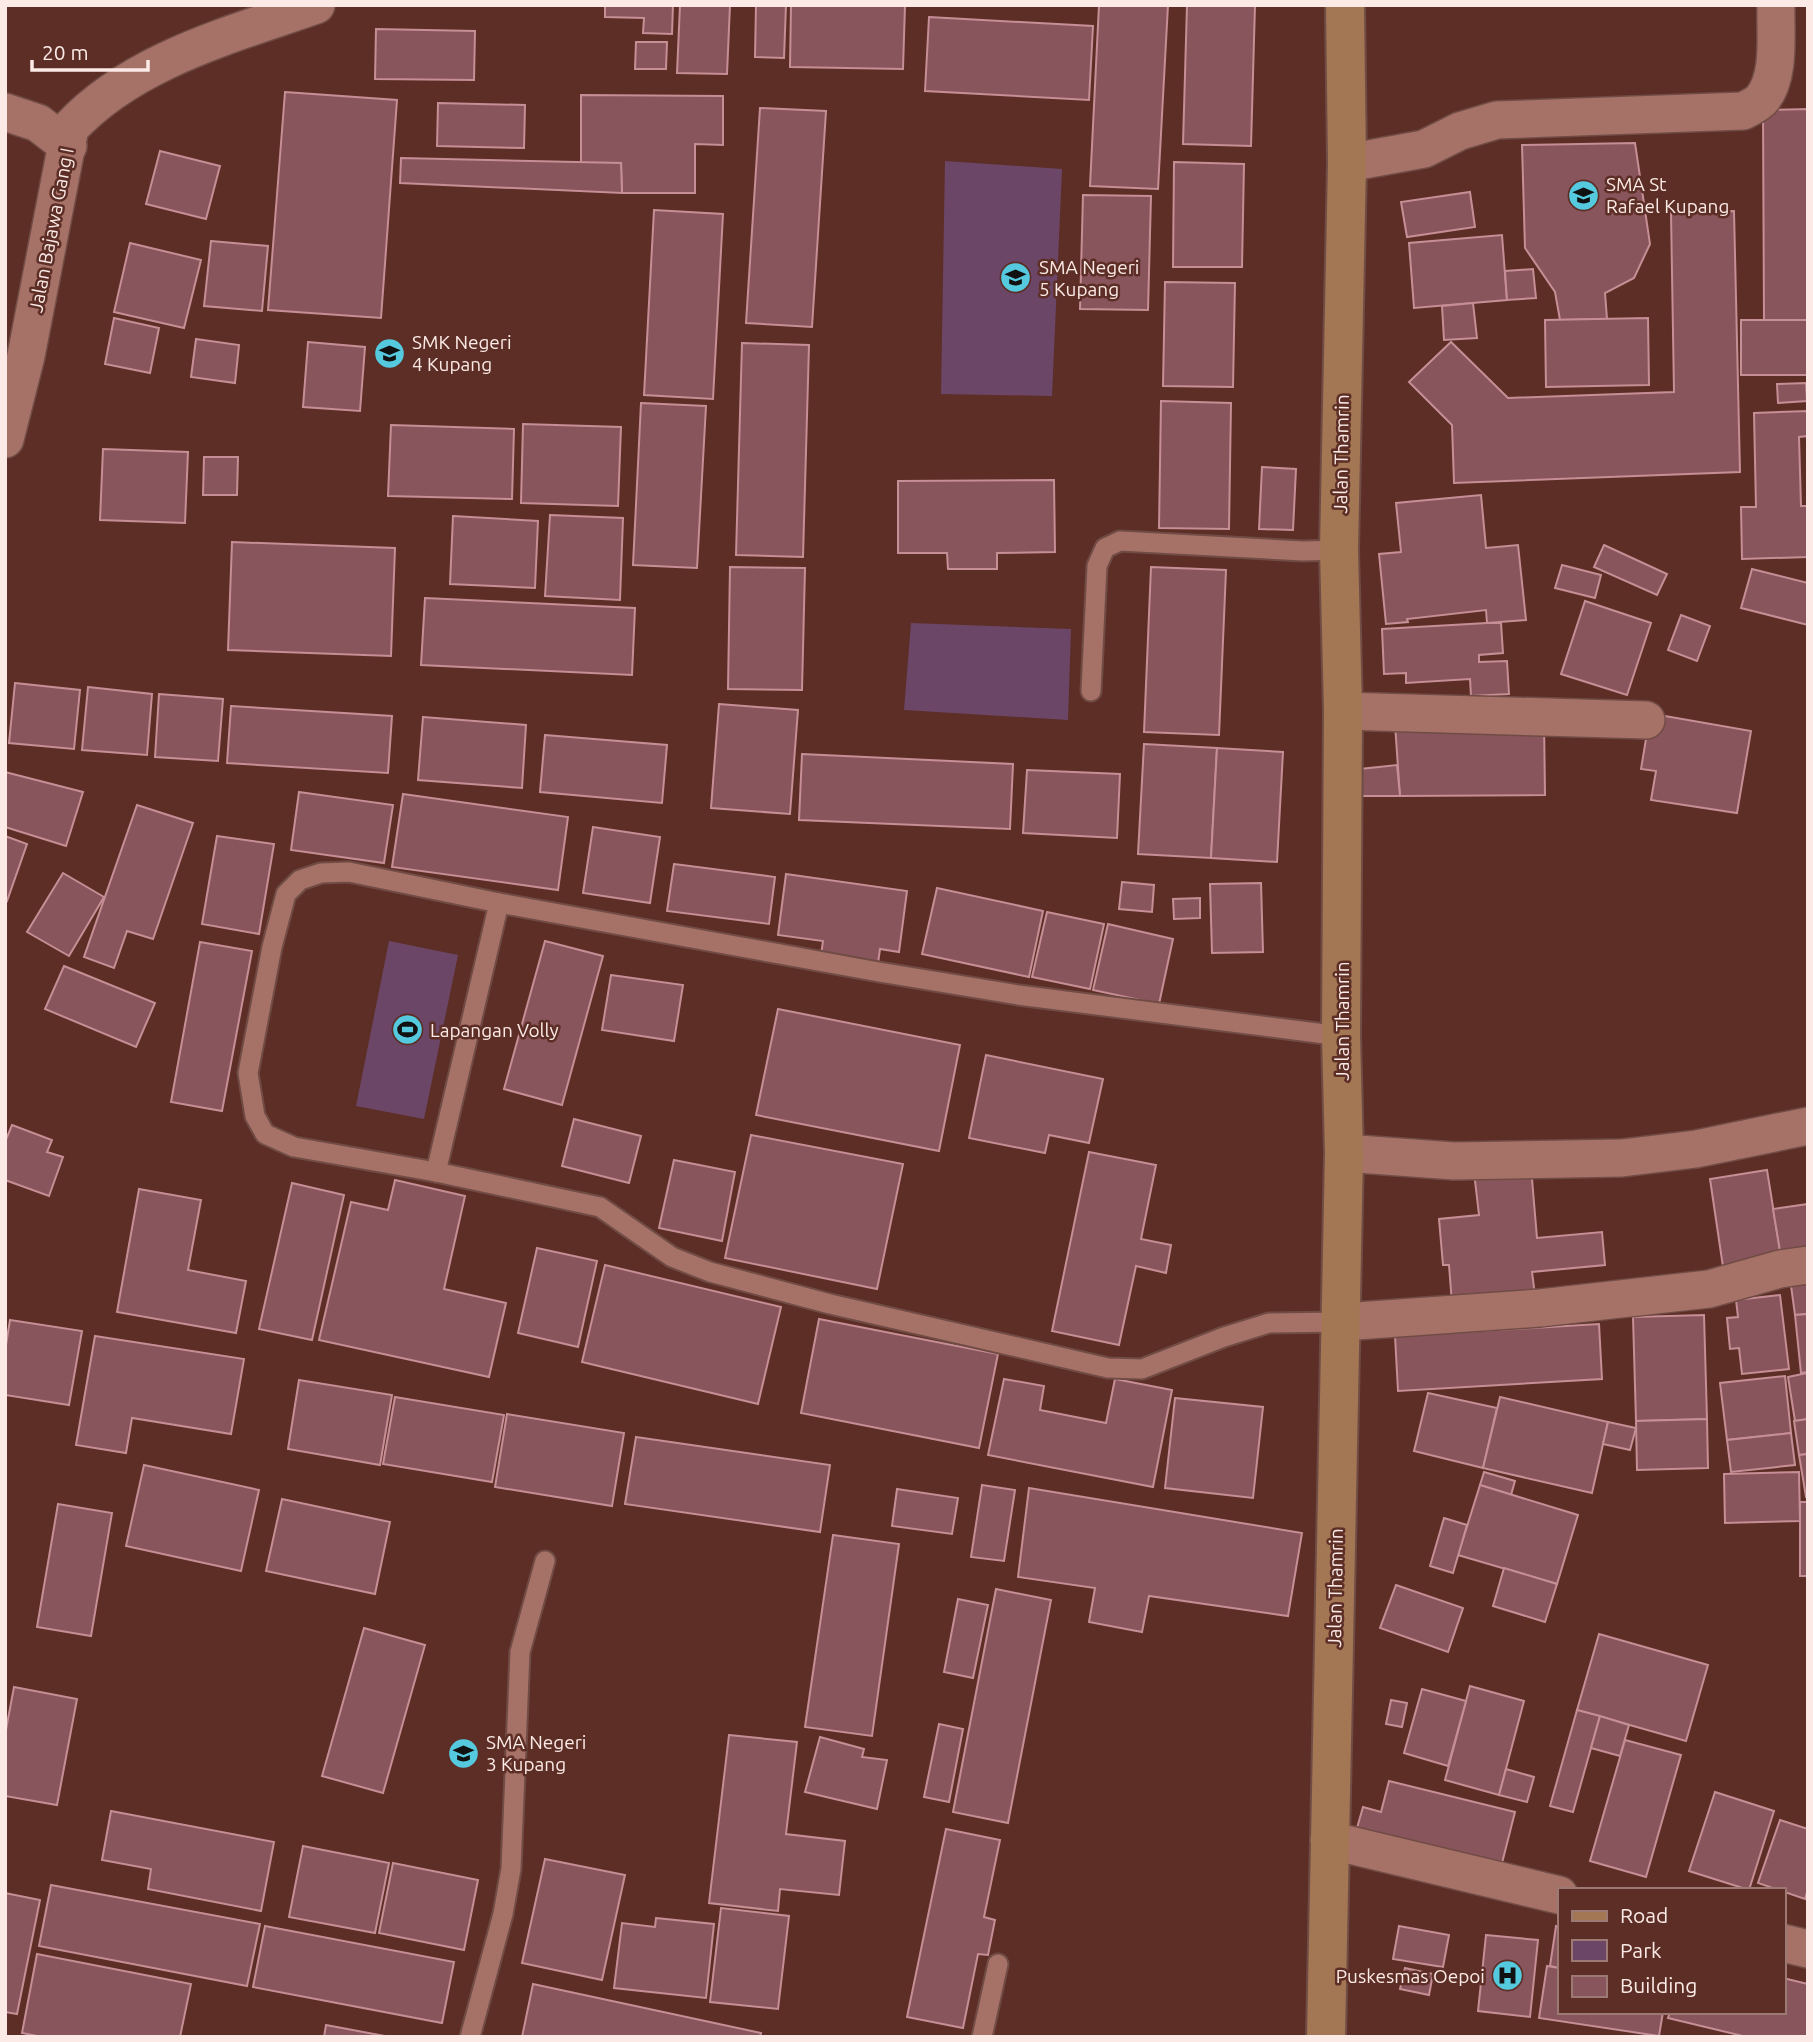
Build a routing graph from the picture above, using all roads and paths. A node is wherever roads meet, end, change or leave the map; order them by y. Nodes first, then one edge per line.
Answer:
1 (316, 5) edge
2 (1345, 5) edge
3 (1776, 5) edge
4 (5, 112) edge
5 (68, 146) junction
6 (1347, 163) junction
7 (5, 439) edge
8 (1339, 550) junction
9 (1091, 691) dead end
10 (1343, 711) junction
11 (1647, 720) dead end
12 (499, 903) junction
13 (1341, 1036) junction
14 (1808, 1126) edge
15 (1344, 1153) junction
16 (436, 1172) junction
17 (1808, 1265) edge
18 (1342, 1322) junction
19 (545, 1561) dead end
20 (1329, 1840) junction
21 (1558, 1895) edge
22 (1785, 1943) edge
23 (1808, 1949) edge
24 (999, 1964) dead end
25 (470, 2037) edge
26 (982, 2037) edge
27 (1326, 2037) edge

1 - 5 street, Jalan Bajawa Gang I
2 - 6 main road, Jalan Thamrin
3 - 6 street
4 - 5 street
5 - 7 street, Jalan Bajawa Gang I
6 - 8 main road, Jalan Thamrin
8 - 9 lane
8 - 10 main road, Jalan Thamrin
10 - 11 street
10 - 13 main road, Jalan Thamrin
12 - 13 lane
12 - 16 lane
12 - 16 lane
13 - 15 main road, Jalan Thamrin
14 - 15 street
15 - 18 main road, Jalan Thamrin
16 - 18 lane
17 - 18 street
18 - 20 main road, Jalan Thamrin
19 - 25 lane
20 - 21 street
20 - 27 main road, Jalan Thamrin
22 - 23 street
24 - 26 lane

